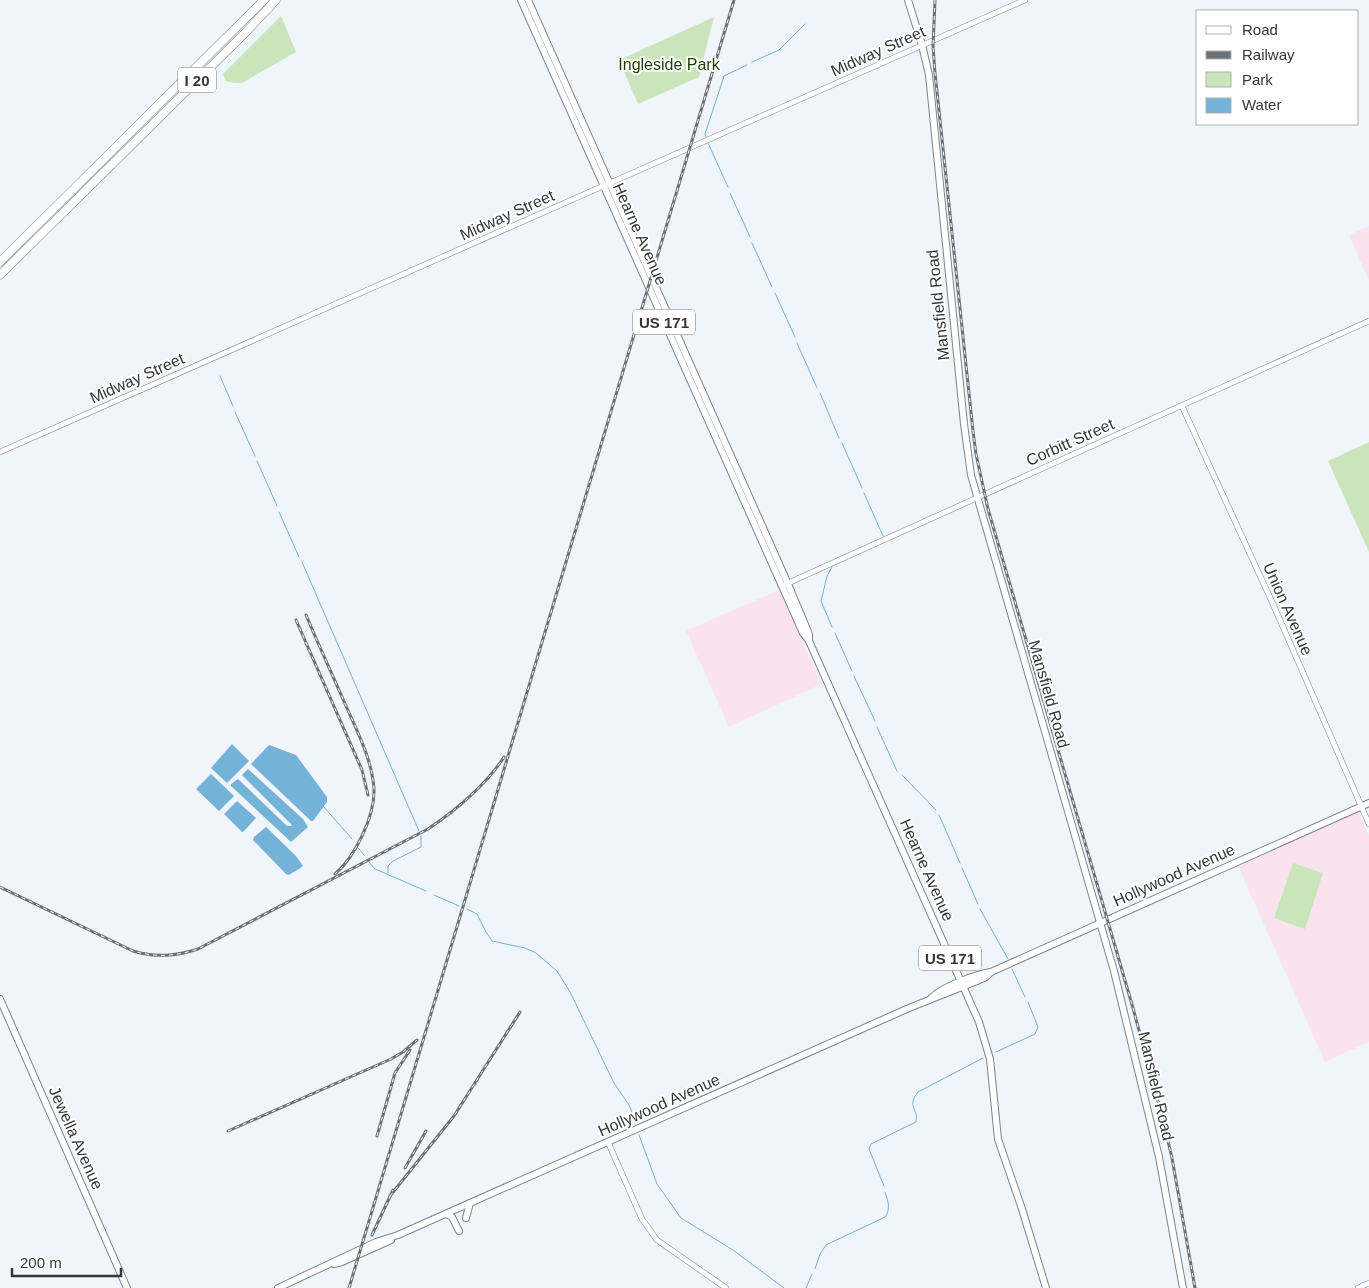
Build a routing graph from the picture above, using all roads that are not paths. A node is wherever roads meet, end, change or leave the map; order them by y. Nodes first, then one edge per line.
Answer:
1 (264, 0) edge
2 (276, 0) edge
3 (521, 0) edge
4 (528, 0) edge
5 (907, 0) edge
6 (1024, 0) edge
7 (921, 46) junction
8 (607, 185) junction
9 (0, 262) edge
10 (0, 275) edge
11 (1369, 321) edge
12 (1182, 406) junction
13 (0, 452) edge
14 (978, 498) junction
15 (785, 585) junction
16 (1369, 803) edge
17 (1361, 806) junction
18 (1369, 824) edge
19 (1101, 923) junction
20 (962, 985) junction
21 (0, 999) edge
22 (608, 1142) junction
23 (470, 1203) junction
24 (446, 1214) junction
25 (466, 1218) dead end
26 (459, 1231) dead end
27 (1369, 1283) edge
28 (127, 1288) edge
29 (278, 1288) edge
30 (726, 1288) edge
31 (1046, 1288) edge
32 (1183, 1288) edge
33 (1358, 1288) edge

1 - 9 highway, I 20
2 - 10 highway, I 20
3 - 8 main road, Hearne Avenue / US 171
4 - 8 main road, Hearne Avenue / US 171
5 - 7 main road, Mansfield Road
6 - 7 street, Midway Street
7 - 8 street, Midway Street
7 - 14 main road, Mansfield Road
8 - 13 street, Midway Street
8 - 15 main road, Hearne Avenue / US 171
11 - 12 street, Corbitt Street
12 - 14 street, Corbitt Street
12 - 17 street, Union Avenue
14 - 15 street, Corbitt Street
14 - 19 main road, Mansfield Road
15 - 20 main road, Hearne Avenue / US 171
16 - 17 main road, Hollywood Avenue
17 - 18 street, Union Avenue
17 - 19 main road, Hollywood Avenue
19 - 20 main road, Hollywood Avenue
19 - 32 main road, Mansfield Road
20 - 22 main road, Hollywood Avenue
20 - 31 main road, Hearne Avenue / US 171
21 - 28 main road, Jewella Avenue
22 - 23 main road, Hollywood Avenue
22 - 30 street
23 - 24 main road, Hollywood Avenue
23 - 25 main road
24 - 26 main road
24 - 29 main road, Hollywood Avenue
27 - 33 street

